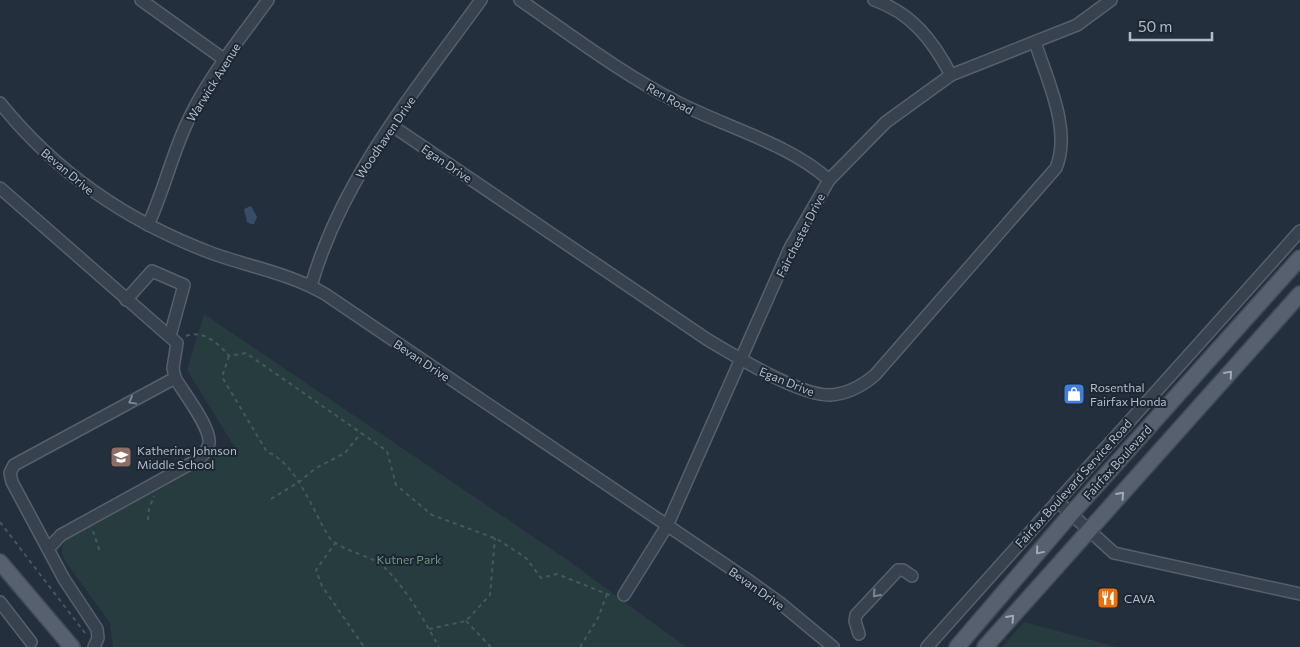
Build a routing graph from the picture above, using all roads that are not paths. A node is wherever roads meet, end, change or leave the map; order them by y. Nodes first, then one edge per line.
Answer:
1 (141, 0) edge
2 (268, 0) edge
3 (481, 0) edge
4 (520, 0) edge
5 (874, 0) edge
6 (1111, 0) edge
7 (1035, 42) junction
8 (225, 60) junction
9 (951, 75) junction
10 (0, 103) edge
11 (391, 125) junction
12 (829, 180) junction
13 (0, 188) edge
14 (148, 225) junction
15 (1300, 231) edge
16 (1300, 258) edge
17 (310, 286) junction
18 (1300, 294) edge
19 (1240, 297) junction
20 (126, 300) junction
21 (1254, 309) junction
22 (173, 339) junction
23 (742, 360) junction
24 (174, 378) junction
25 (1057, 501) junction
26 (1071, 514) junction
27 (668, 526) junction
28 (1088, 531) junction
29 (48, 549) junction
30 (0, 562) edge
31 (912, 576) dead end
32 (1300, 594) edge
33 (624, 595) road end
34 (969, 600) junction
35 (0, 602) edge
36 (986, 615) junction
37 (859, 634) dead end
38 (31, 642) dead end
39 (94, 646) edge
40 (72, 647) edge
41 (833, 647) edge
42 (927, 647) edge
43 (957, 647) edge
44 (985, 647) edge

1 - 8 street
2 - 8 street, Warwick Avenue
3 - 11 street, Woodhaven Drive
4 - 12 street, Ren Road
5 - 9 street
6 - 7 street, Fairchester Drive
7 - 9 street, Fairchester Drive
7 - 23 street, Egan Drive
8 - 14 street, Warwick Avenue
9 - 12 street, Fairchester Drive
10 - 14 street, Bevan Drive
11 - 17 street, Woodhaven Drive
11 - 23 street, Egan Drive
12 - 23 street, Fairchester Drive
13 - 20 street
14 - 17 street, Bevan Drive
15 - 19 street, Fairfax Boulevard Service Road
16 - 21 main road, Fairfax Boulevard
17 - 27 street, Bevan Drive
28 -> 18 main road, Fairfax Boulevard
19 - 21 street
19 - 25 street, Fairfax Boulevard Service Road
20 - 22 street
20 - 22 street
21 - 26 main road, Fairfax Boulevard
22 - 24 street
23 - 27 street, Fairchester Drive
24 - 29 street
24 -> 29 street
25 - 26 street
25 - 34 street, Fairfax Boulevard Service Road
26 - 28 street
26 -> 36 main road, Fairfax Boulevard
27 - 33 street, Fairchester Drive
27 - 41 street, Bevan Drive
28 - 32 street
44 -> 28 main road, Fairfax Boulevard
29 - 39 street
30 - 40 main road
31 -> 37 street
34 - 36 street
34 - 42 street, Fairfax Boulevard Service Road
35 - 38 street
36 - 43 main road, Fairfax Boulevard

